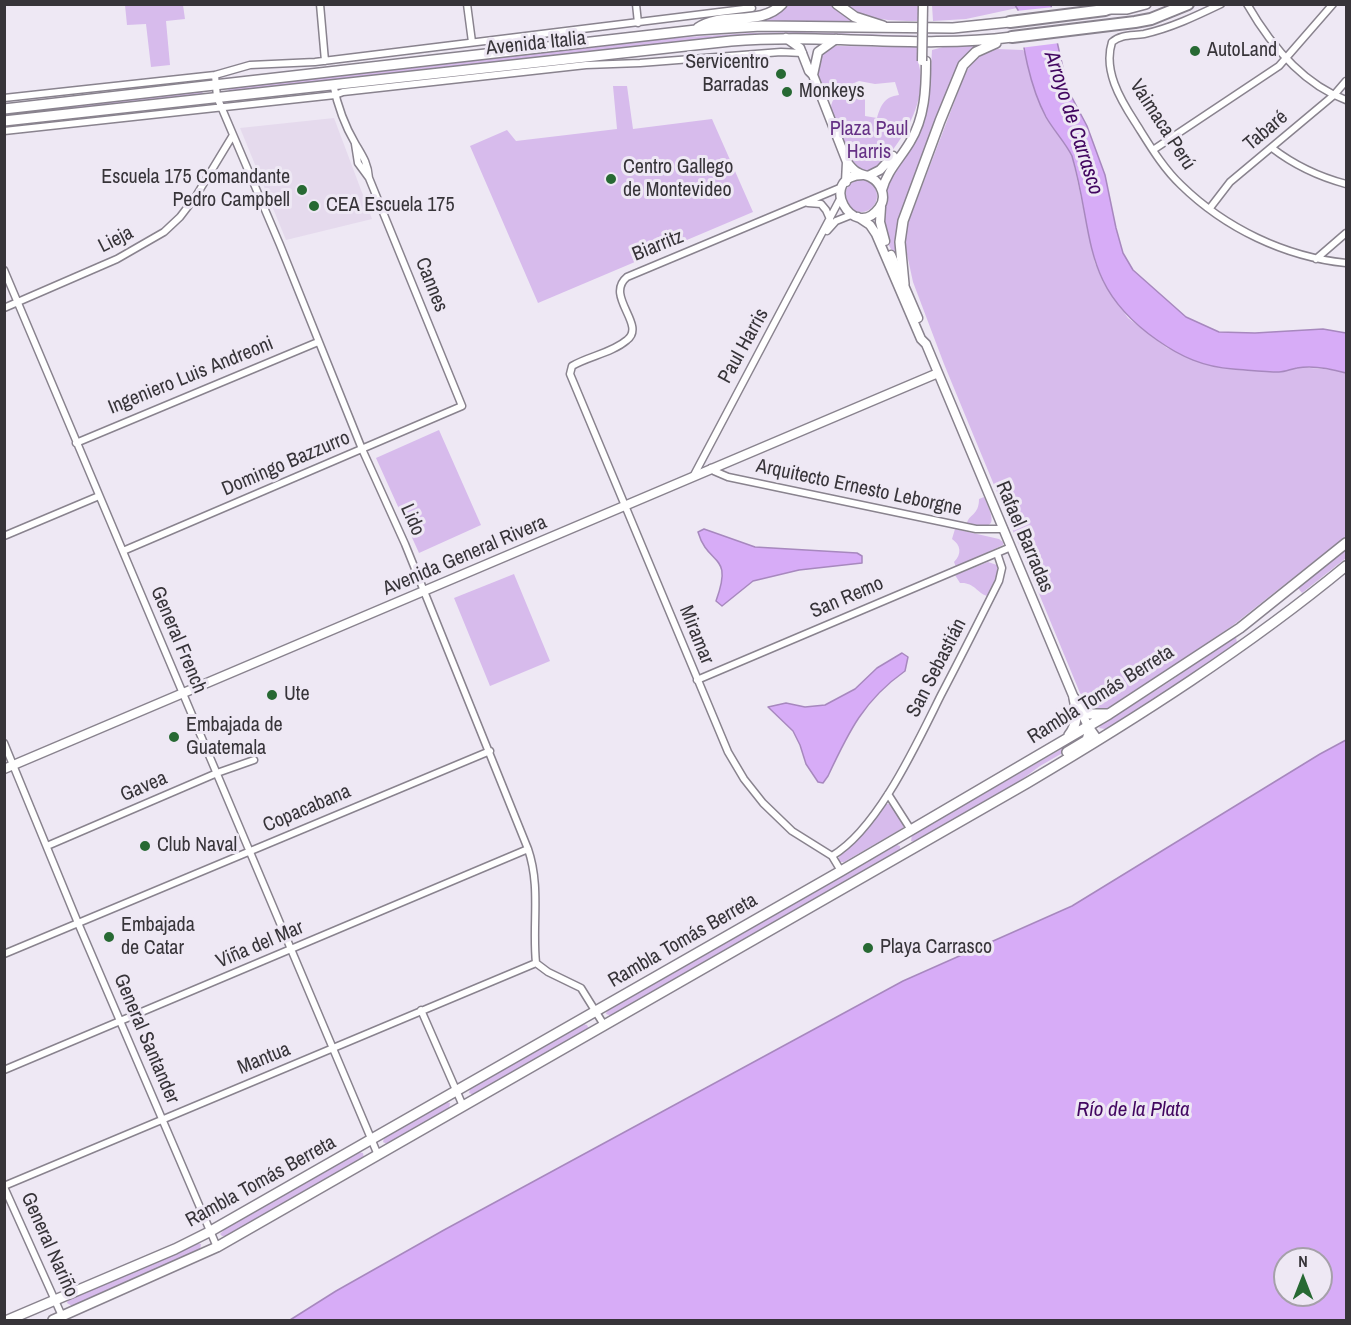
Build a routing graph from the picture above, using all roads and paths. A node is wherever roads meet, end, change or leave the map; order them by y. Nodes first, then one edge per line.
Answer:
1 (320, 4) edge
2 (467, 4) edge
3 (636, 4) edge
4 (782, 4) edge
5 (837, 4) edge
6 (925, 4) edge
7 (1146, 4) edge
8 (1188, 4) edge
9 (1221, 4) edge
10 (1247, 4) edge
11 (1333, 4) edge
12 (1116, 7) edge
13 (1210, 7) edge
14 (752, 8) dead end
15 (1010, 22) joint
16 (638, 23) junction
17 (887, 28) junction
18 (696, 30) junction
19 (1012, 37) junction
20 (786, 38) junction
21 (836, 39) junction
22 (472, 42) junction
23 (818, 52) junction
24 (803, 53) junction
25 (615, 58) junction
26 (1287, 59) junction
27 (325, 61) junction
28 (924, 61) junction
29 (813, 75) junction
30 (215, 80) junction
31 (1347, 81) edge
32 (333, 84) junction
33 (335, 95) junction
34 (1334, 95) junction
35 (217, 97) junction
36 (4, 98) edge
37 (1347, 100) edge
38 (221, 107) junction
39 (4, 109) edge
40 (4, 121) edge
41 (4, 131) edge
42 (233, 135) junction
43 (1272, 148) junction
44 (1153, 150) junction
45 (847, 162) junction
46 (866, 176) junction
47 (844, 184) junction
48 (1347, 184) edge
49 (882, 191) junction
50 (840, 199) junction
51 (799, 205) junction
52 (881, 206) junction
53 (1210, 208) junction
54 (854, 216) junction
55 (830, 219) junction
56 (824, 233) junction
57 (1347, 233) edge
58 (1316, 259) junction
59 (1347, 263) edge
60 (4, 270) edge
61 (904, 284) junction
62 (18, 302) junction
63 (4, 308) edge
64 (318, 342) junction
65 (926, 344) junction
66 (938, 373) junction
67 (570, 376) joint
68 (462, 406) joint
69 (76, 443) junction
70 (362, 449) junction
71 (711, 468) junction
72 (694, 475) junction
73 (99, 496) junction
74 (625, 505) junction
75 (1004, 530) junction
76 (4, 536) edge
77 (1347, 543) edge
78 (1011, 547) junction
79 (123, 552) junction
80 (997, 553) junction
81 (1347, 566) edge
82 (1292, 587) junction
83 (423, 591) junction
84 (1303, 600) junction
85 (1240, 628) junction
86 (1249, 641) junction
87 (697, 680) junction
88 (182, 693) junction
89 (1074, 698) junction
90 (1109, 714) junction
91 (1088, 726) junction
92 (1065, 740) junction
93 (1098, 740) junction
94 (4, 743) edge
95 (490, 751) junction
96 (254, 760) dead end
97 (14, 765) junction
98 (4, 769) edge
99 (217, 773) junction
100 (1027, 783) junction
101 (888, 794) junction
102 (911, 830) junction
103 (901, 836) junction
104 (47, 846) junction
105 (528, 849) junction
106 (250, 851) junction
107 (909, 851) junction
108 (832, 856) junction
109 (840, 871) junction
110 (78, 923) junction
111 (291, 949) junction
112 (4, 954) edge
113 (536, 963) junction
114 (421, 1010) junction
115 (596, 1011) junction
116 (120, 1022) junction
117 (604, 1025) junction
118 (332, 1048) junction
119 (4, 1070) edge
120 (457, 1092) junction
121 (463, 1106) junction
122 (162, 1120) junction
123 (371, 1141) junction
124 (378, 1155) junction
125 (4, 1186) edge
126 (209, 1232) junction
127 (217, 1247) junction
128 (56, 1300) junction
129 (58, 1318) edge
130 (8, 1320) edge

1 - 27 street
2 - 22 street
3 - 16 street
4 - 18 main road
5 - 17 main road
6 - 28 main road, bridge
7 - 12 main road
8 - 19 highway, Avenida Italia
9 - 13 street
10 - 26 street
11 - 26 street
12 - 15 highway, Avenida Italia
13 - 44 street, Vaimaca Perú
14 - 16 street, Avenida Italia
15 - 17 main road, Avenida Italia
16 - 22 street, Avenida Italia
17 - 18 main road, Avenida Italia
18 - 30 main road, Avenida Italia
19 - 21 main road, Avenida Italia
19 - 61 main road
20 - 21 main road, Avenida Italia
20 - 24 main road
20 - 25 main road, Avenida Italia
21 - 23 main road
22 - 27 street, Avenida Italia
23 - 24 main road
23 - 29 main road
24 - 25 street, Avenida Italia
24 - 29 main road
25 - 32 main road, Avenida Italia
25 - 33 street, Avenida Italia
26 - 34 street
26 - 44 street
27 - 30 street, Avenida Italia
28 - 46 main road
28 - 49 main road
29 - 45 main road
30 - 35 street, Lido
30 - 36 street, Avenida Italia
30 - 39 main road, Avenida Italia
31 - 34 street, Tabaré
32 - 33 street, Cannes
32 - 35 main road, Avenida Italia
33 - 38 street, Avenida Italia
33 - 68 street, Cannes
34 - 37 street
34 - 43 street, Tabaré
35 - 38 street, Lido
35 - 40 main road, Avenida Italia
38 - 41 street, Avenida Italia
38 - 42 street, Lido
42 - 62 street, Lieja
42 - 64 street, Lido
43 - 48 street
43 - 53 street, Tabaré
44 - 53 street, Vaimaca Perú
45 - 46 main road
45 - 47 main road
46 - 47 main road
46 - 49 main road
47 - 50 main road
47 - 51 street, Biarritz
49 - 52 main road, Rafael Barradas
50 - 54 main road, Rafael Barradas
50 - 55 street, Paul Harris
51 - 55 street
51 - 67 street, Biarritz
52 - 54 main road
52 - 61 main road, Rafael Barradas
53 - 58 street, Vaimaca Perú
54 - 56 street, Paul Harris
54 - 65 main road, Rafael Barradas
55 - 56 street, Paul Harris
56 - 72 street, Paul Harris
57 - 58 street
58 - 59 street, Vaimaca Perú
60 - 62 street, General French
61 - 65 main road, Rafael Barradas
62 - 63 street, Lieja
62 - 69 street, General French
64 - 69 street, Ingeniero Luis Andreoni
64 - 70 street, Lido
65 - 66 main road, Rafael Barradas
66 - 71 main road, Avenida General Rivera
66 - 75 main road, Rafael Barradas
67 - 74 street, Miramar
68 - 70 street, Domingo Bazzurro
69 - 73 street, General French
70 - 79 street, Domingo Bazzurro
70 - 83 street, Lido
71 - 72 main road, Avenida General Rivera
71 - 75 street, Arquitecto Ernesto Leborgne
72 - 74 main road, Avenida General Rivera
73 - 76 street
73 - 79 street, General French
74 - 83 main road, Avenida General Rivera
74 - 87 street, Miramar
75 - 78 main road, Rafael Barradas
77 - 82 main road, Rambla Tomás Berreta
78 - 80 street, San Remo
78 - 89 main road, Rafael Barradas
79 - 88 street, General French
80 - 87 street, San Remo
80 - 101 street, San Sebastián
81 - 84 main road, Rambla Tomás Berreta
82 - 84 main road
82 - 85 main road, Rambla Tomás Berreta
83 - 88 main road, Avenida General Rivera
83 - 95 street, Lido
84 - 86 main road, Rambla Tomás Berreta
85 - 86 main road
85 - 90 main road, Rambla Tomás Berreta
86 - 93 main road, Rambla Tomás Berreta
87 - 108 street, Miramar
88 - 97 main road, Avenida General Rivera
88 - 99 street, General French
89 - 90 main road
89 - 91 main road, Rafael Barradas
89 - 92 main road
90 - 91 main road, Rambla Tomás Berreta
91 - 92 main road, Rambla Tomás Berreta
91 - 93 main road, Rafael Barradas
91 - 100 main road
92 - 102 main road, Rambla Tomás Berreta
93 - 100 main road, Rambla Tomás Berreta
94 - 97 street, General Santander
95 - 105 street, Lido
95 - 106 street, Copacabana
96 - 99 street, Gavea
97 - 98 main road, Avenida General Rivera
97 - 104 street, General Santander
99 - 104 street, Gavea
99 - 106 street, General French
100 - 107 main road, Rambla Tomás Berreta
101 - 102 street
101 - 108 street, San Sebastián
102 - 103 main road, Rambla Tomás Berreta
103 - 107 main road
103 - 109 main road, Rambla Tomás Berreta
104 - 110 street, General Santander
105 - 111 street, Viña del Mar
105 - 113 street, Lido
106 - 110 street, Copacabana
106 - 111 street, General French
107 - 117 main road, Rambla Tomás Berreta
108 - 109 street, Miramar
109 - 115 main road, Rambla Tomás Berreta
110 - 112 street, Copacabana
110 - 116 street, General Santander
111 - 116 street, Viña del Mar
111 - 118 street, General French
113 - 114 street, Mantua
113 - 115 street
114 - 118 street, Mantua
114 - 120 street
115 - 117 street
115 - 120 main road, Rambla Tomás Berreta
116 - 119 street, Viña del Mar
116 - 122 street, General Santander
117 - 121 main road, Rambla Tomás Berreta
118 - 122 street, Mantua
118 - 123 street, General French
120 - 121 street
120 - 123 main road, Rambla Tomás Berreta
121 - 124 main road, Rambla Tomás Berreta
122 - 125 street, Mantua
122 - 126 street, General Santander
123 - 124 street, General French
123 - 126 main road, Rambla Tomás Berreta
124 - 127 main road, Rambla Tomás Berreta
125 - 128 street, General Nariño
126 - 127 street, General Santander
126 - 128 main road, Rambla Tomás Berreta
127 - 129 main road, Rambla Tomás Berreta
128 - 129 street, General Nariño
128 - 130 main road, Rambla Tomás Berreta

